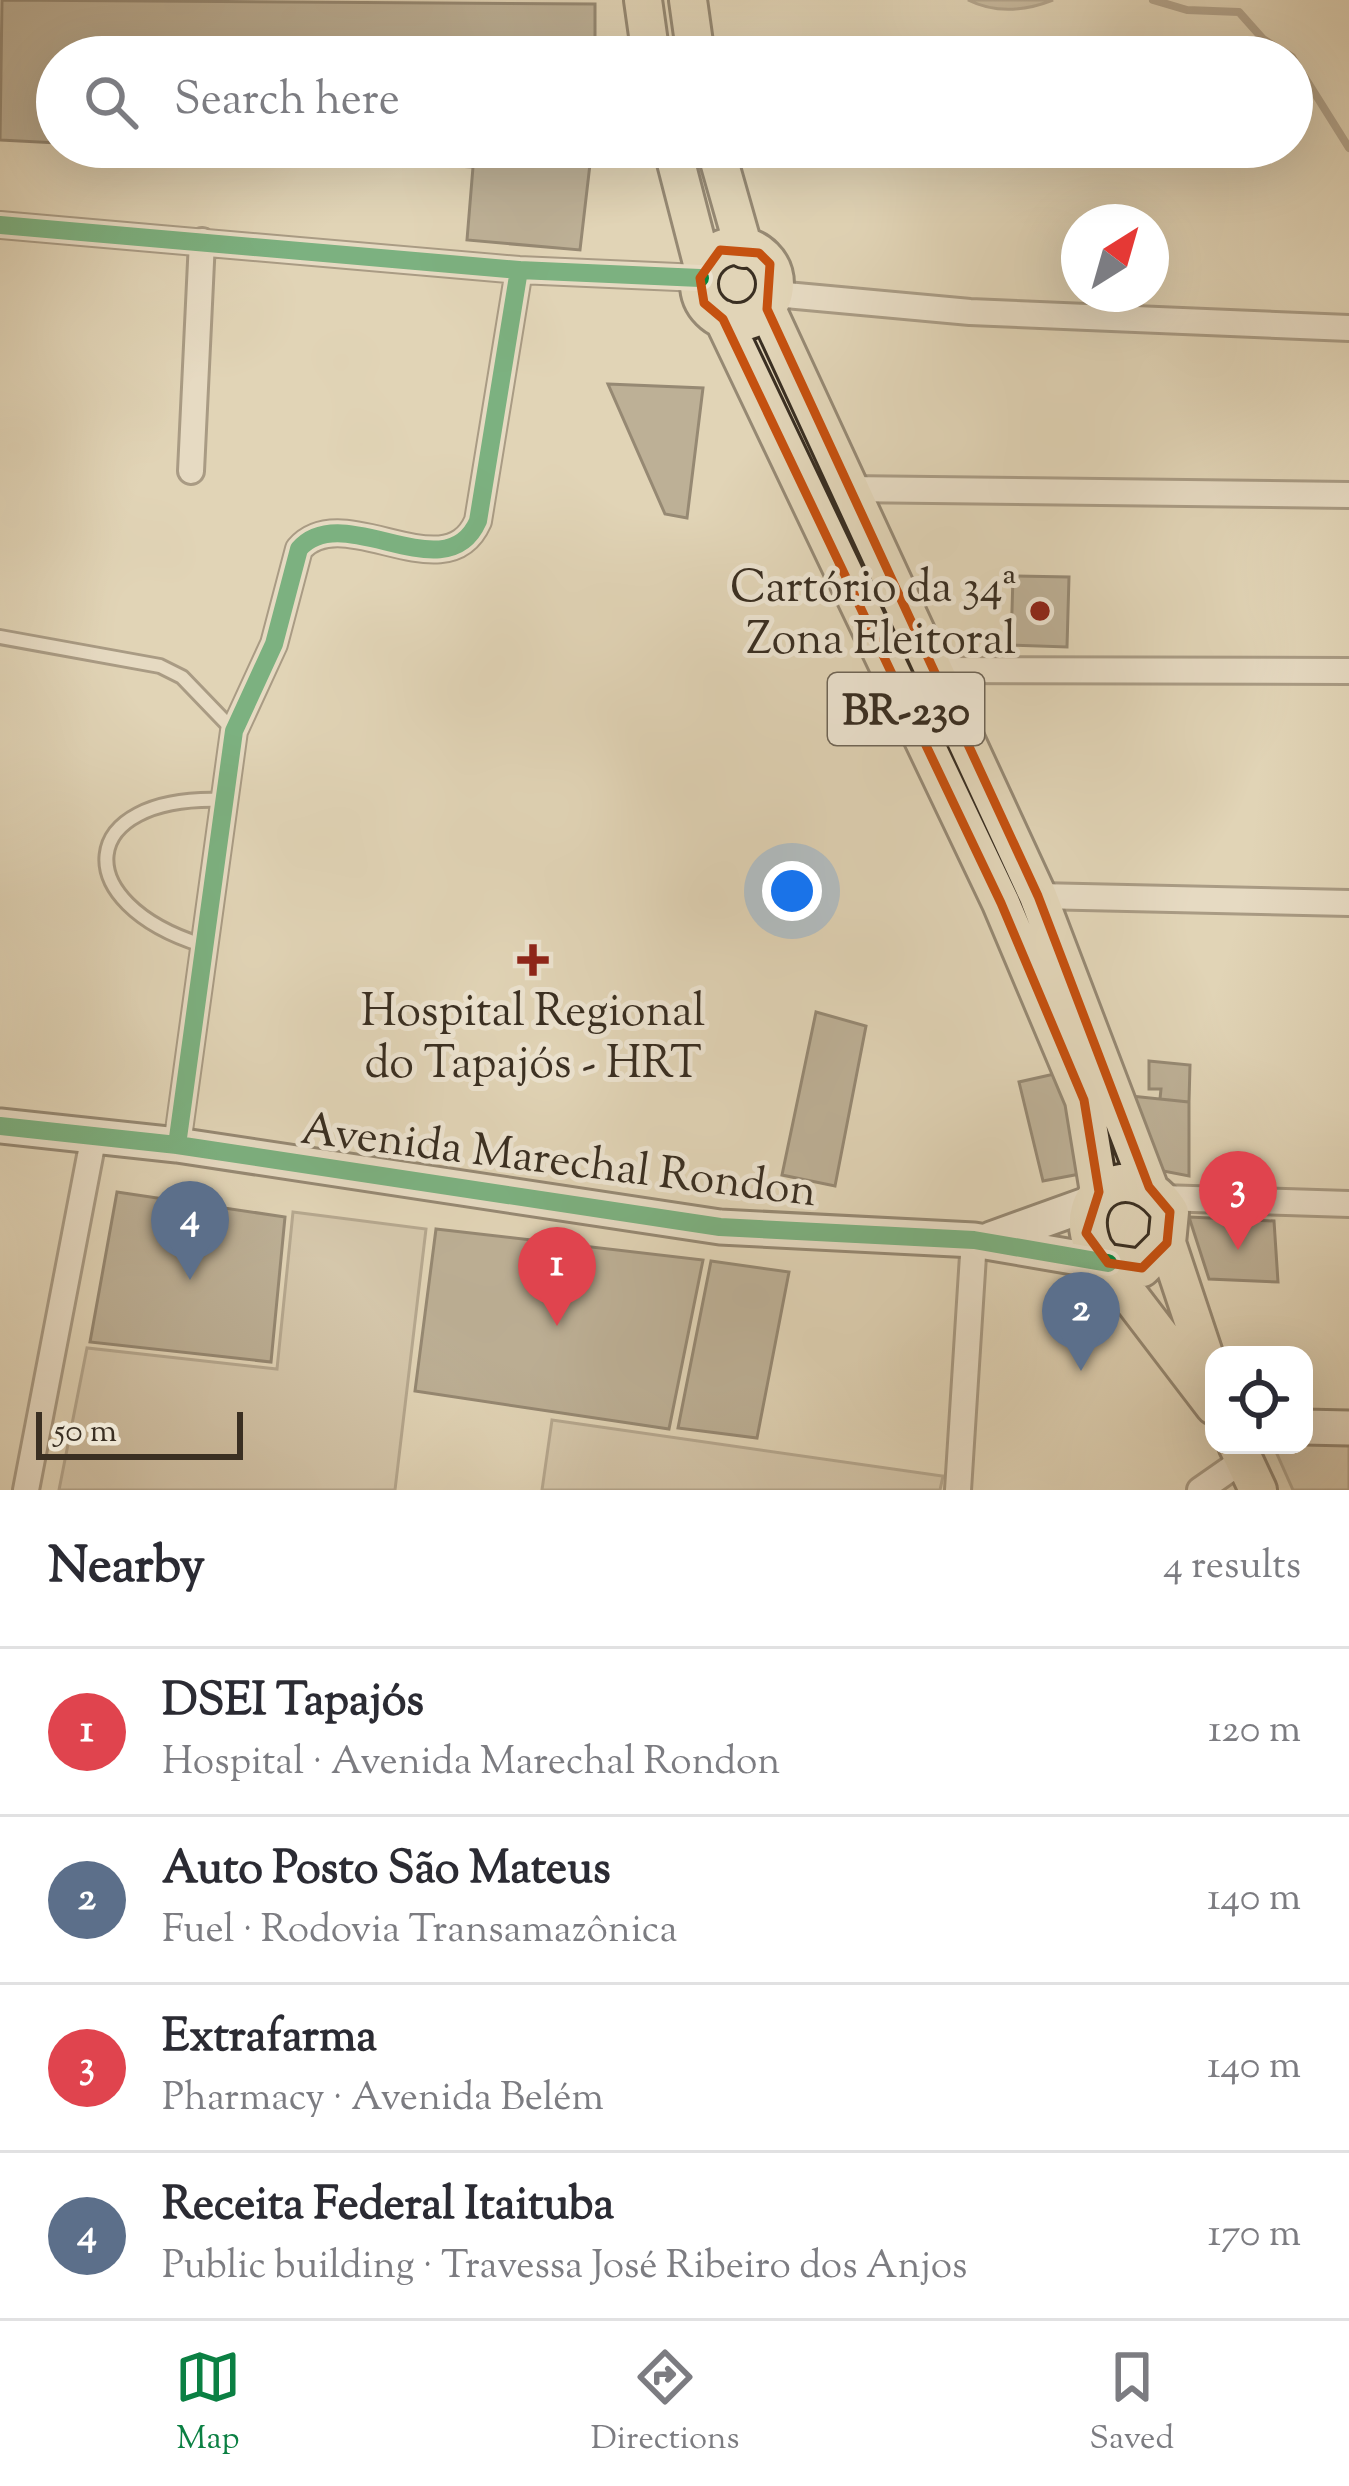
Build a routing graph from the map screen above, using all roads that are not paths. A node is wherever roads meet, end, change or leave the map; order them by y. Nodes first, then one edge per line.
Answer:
1 (643, 0) edge
2 (688, 0) edge
3 (648, 36) edge
4 (694, 36) edge
5 (677, 168) edge
6 (722, 168) edge
7 (0, 225) edge
8 (202, 241) junction
9 (744, 249) junction
10 (519, 270) junction
11 (702, 272) junction
12 (771, 301) junction
13 (723, 319) junction
14 (1349, 328) edge
15 (191, 471) dead end
16 (846, 489) junction
17 (1349, 495) edge
18 (0, 637) edge
19 (932, 670) junction
20 (1349, 671) edge
21 (234, 730) junction
22 (222, 800) junction
23 (1038, 896) junction
24 (1349, 903) edge
25 (202, 945) junction
26 (0, 1126) edge
27 (94, 1135) junction
28 (178, 1145) junction
29 (1155, 1192) junction
30 (1095, 1197) junction
31 (1349, 1204) edge
32 (979, 1240) junction
33 (1167, 1244) junction
34 (1108, 1263) junction
35 (1205, 1357) edge
36 (1205, 1394) edge
37 (1313, 1426) edge
38 (1349, 1428) edge
39 (1246, 1465) edge
40 (26, 1490) edge
41 (958, 1490) edge
42 (1200, 1490) edge

1 - 3 main road
2 - 4 main road
5 - 11 main road, BR-230
6 - 9 main road, BR-230
7 - 8 street
8 - 10 street
8 - 15 street
9 - 11 main road
9 - 12 main road, BR-230
10 - 11 street
10 - 21 street
11 - 13 main road, BR-230
12 - 13 main road
12 - 14 street
12 - 16 main road, BR-230
13 - 30 main road, BR-230
16 - 17 street
16 - 19 main road, BR-230
18 - 21 lane
19 - 20 street
19 - 23 main road, BR-230
21 - 22 street
22 - 25 street
22 - 25 lane
23 - 24 street
23 - 29 main road, BR-230
25 - 28 street
26 - 27 street, Avenida Marechal Rondon
27 - 28 street, Avenida Marechal Rondon
27 - 40 street
28 - 32 street, Avenida Marechal Rondon
29 - 30 main road
29 - 31 street
29 - 33 main road, BR-230
30 - 32 street, Avenida Marechal Rondon
30 - 34 main road, BR-230
32 - 34 street, Avenida Marechal Rondon
32 - 41 street
33 - 34 main road
33 - 35 main road, BR-230
34 - 36 main road, BR-230
37 - 38 street
39 - 42 street

